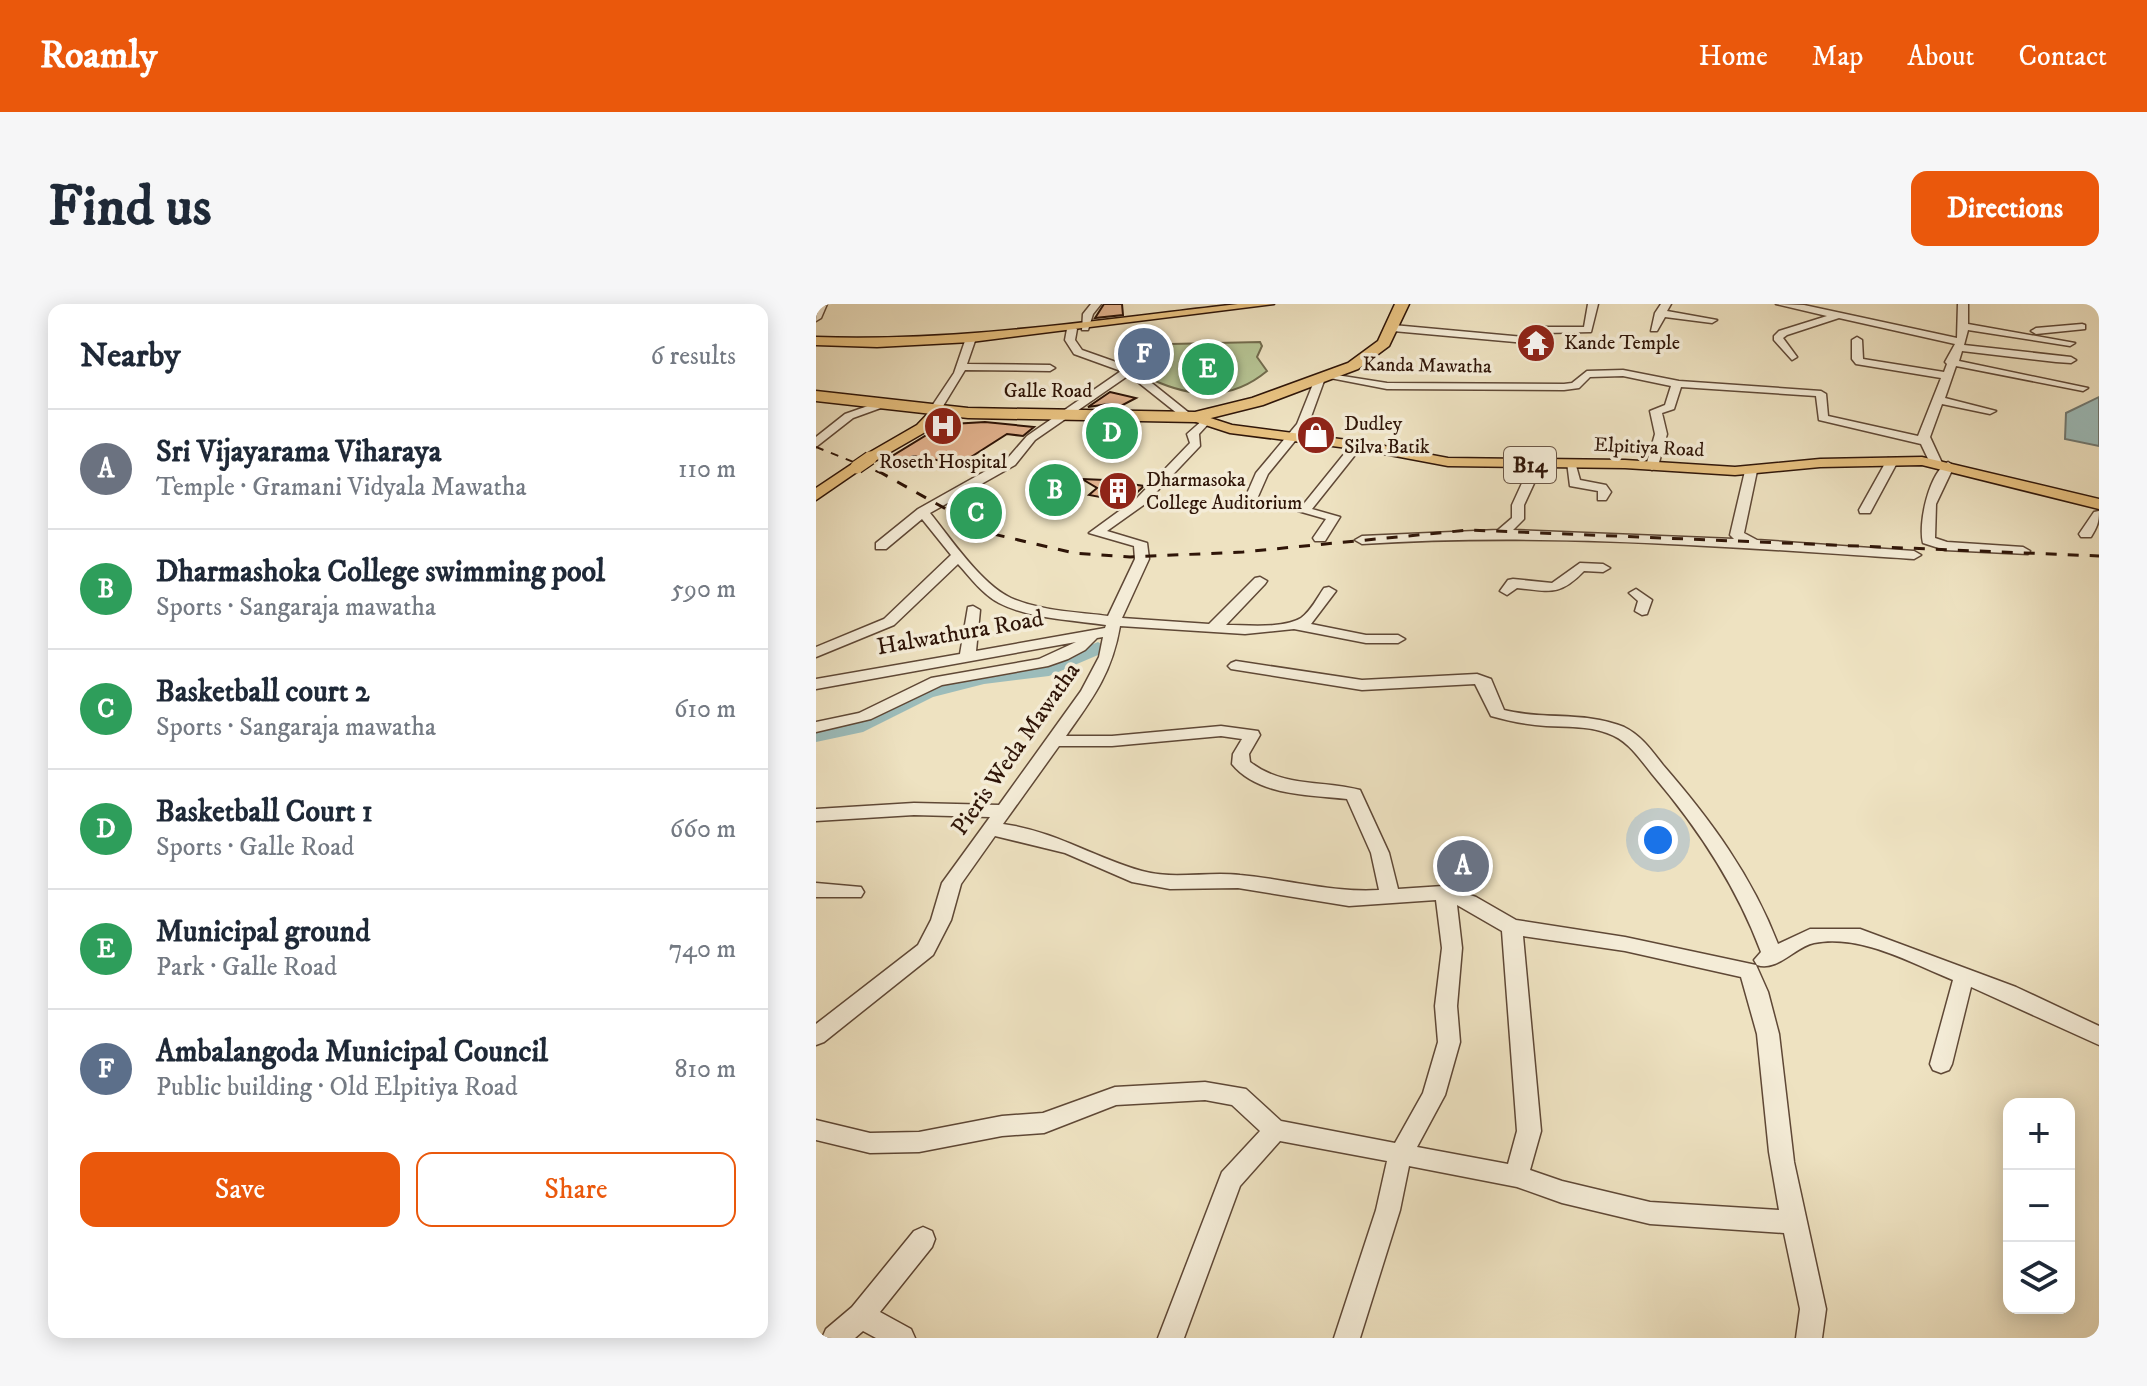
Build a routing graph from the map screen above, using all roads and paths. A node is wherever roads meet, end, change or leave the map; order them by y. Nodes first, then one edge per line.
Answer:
1 (822, 304) edge
2 (1096, 304) edge
3 (1268, 304) edge
4 (1399, 304) edge
5 (1593, 304) edge
6 (1781, 304) edge
7 (1963, 304) edge
8 (1227, 306) edge
9 (1823, 307) edge
10 (1663, 309) edge
11 (1841, 314) junction
12 (816, 318) edge
13 (1712, 320) dead end
14 (1394, 324) junction
15 (1965, 327) junction
16 (2082, 327) dead end
17 (1079, 329) junction
18 (1654, 329) dead end
19 (2033, 337) junction
20 (971, 338) junction
21 (1857, 340) dead end
22 (816, 341) edge
23 (2070, 343) dead end
24 (1959, 345) junction
25 (1792, 357) dead end
26 (2071, 360) dead end
27 (1950, 362) junction
28 (961, 367) junction
29 (1050, 368) dead end
30 (1129, 370) junction
31 (1946, 376) junction
32 (1324, 379) junction
33 (1680, 381) junction
34 (2083, 388) dead end
35 (816, 396) edge
36 (1938, 400) junction
37 (885, 403) junction
38 (936, 409) junction
39 (1990, 411) dead end
40 (1065, 412) junction
41 (1196, 418) junction
42 (1291, 438) junction
43 (1924, 441) junction
44 (1357, 445) junction
45 (817, 450) edge
46 (1892, 461) junction
47 (1942, 464) junction
48 (1525, 465) junction
49 (1571, 465) junction
50 (1652, 466) junction
51 (1751, 471) junction
52 (816, 495) edge
53 (1602, 497) dead end
54 (2099, 504) edge
55 (1248, 505) dead end
56 (928, 510) junction
57 (1865, 510) dead end
58 (2099, 515) edge
59 (2086, 534) dead end
60 (1500, 535) junction
61 (1320, 538) dead end
62 (1362, 540) dead end
63 (1933, 543) junction
64 (1758, 545) junction
65 (1898, 545) dead end
66 (881, 546) dead end
67 (2023, 551) dead end
68 (959, 555) junction
69 (1914, 555) dead end
70 (1603, 568) dead end
71 (1260, 581) dead end
72 (1329, 591) dead end
73 (1507, 591) dead end
74 (1636, 593) dead end
75 (973, 610) dead end
76 (1642, 611) dead end
77 (1296, 625) junction
78 (1106, 628) junction
79 (1214, 628) junction
80 (1398, 639) dead end
81 (816, 652) edge
82 (968, 654) junction
83 (1236, 666) dead end
84 (816, 684) edge
85 (816, 727) edge
86 (1053, 741) junction
87 (1005, 811) junction
88 (816, 815) edge
89 (991, 829) junction
90 (816, 890) edge
91 (854, 892) dead end
92 (1443, 893) junction
93 (1390, 895) junction
94 (1512, 927) junction
95 (1772, 954) junction
96 (1749, 971) junction
97 (1964, 976) junction
98 (816, 1036) edge
99 (2099, 1036) edge
100 (1941, 1064) dead end
101 (816, 1130) edge
102 (1275, 1130) junction
103 (1401, 1154) junction
104 (1517, 1176) junction
105 (1794, 1222) junction
106 (923, 1239) dead end
107 (861, 1316) junction
108 (835, 1338) edge
109 (902, 1338) edge
110 (1171, 1338) edge
111 (1347, 1338) edge
112 (1809, 1338) edge

1 - 12 street
2 - 17 street
3 - 8 main road
4 - 14 highway
5 - 14 street
6 - 9 street
7 - 15 street
8 - 17 main road
9 - 11 street
10 - 13 street
10 - 18 street
11 - 24 street
11 - 25 street
14 - 32 highway, Galle Road
15 - 19 street
15 - 24 street
16 - 19 street
17 - 20 main road
17 - 30 street
19 - 23 street
20 - 22 main road
20 - 28 street
21 - 31 street
24 - 26 street
24 - 27 street
27 - 31 street
27 - 34 street
28 - 29 street
28 - 38 street
30 - 40 street
30 - 41 street
31 - 36 street
32 - 33 street, Kanda Mawatha
32 - 41 highway, Galle Road
32 - 42 street
33 - 43 street, Kanda Mawatha
33 - 50 street
35 - 37 highway, Galle Road
36 - 39 street
36 - 43 street
37 - 38 highway, Galle Road
37 - 45 street
38 - 40 highway, Galle Road
38 - 52 main road
40 - 41 highway, Galle Road
40 - 56 street
41 - 42 main road, Elpitiya Road / B14
41 - 78 street, Pieris Weda Mawatha
42 - 44 main road, Elpitiya Road / B14
42 - 55 street
43 - 47 street
44 - 48 main road, Elpitiya Road / B14
44 - 61 street
46 - 47 main road, Elpitiya Road / B14
46 - 51 main road, Elpitiya Road / B14
46 - 57 street
47 - 54 main road, Elpitiya Road / B14
47 - 63 street
48 - 49 main road, Elpitiya Road / B14
48 - 60 street
49 - 50 main road, Elpitiya Road / B14
49 - 53 street
50 - 51 main road, Elpitiya Road / B14
51 - 64 street
56 - 66 street
56 - 68 street
58 - 59 street
60 - 62 street
60 - 64 street
63 - 65 street
63 - 67 street
64 - 69 street
68 - 78 street
68 - 81 street
70 - 73 street
71 - 79 street
72 - 77 street
74 - 76 street
75 - 82 street
77 - 79 street
77 - 80 street
78 - 79 street
78 - 82 street, Halwathura Road
78 - 85 street
78 - 86 street, Pieris Weda Mawatha
82 - 84 street, Halwathura Road
83 - 95 street
86 - 87 street, Pieris Weda Mawatha
86 - 93 street
87 - 88 street
87 - 89 street, Pieris Weda Mawatha
89 - 93 street
89 - 98 street, Pieris Weda Mawatha
90 - 91 street
92 - 93 street
92 - 94 street
92 - 103 street
94 - 96 street
94 - 104 street
95 - 96 street
95 - 97 street
96 - 105 street
97 - 99 street
97 - 100 street
101 - 102 street
102 - 103 street
102 - 110 street
103 - 104 street
103 - 111 street
104 - 105 street
105 - 112 street
106 - 107 street
107 - 108 street
107 - 109 street

